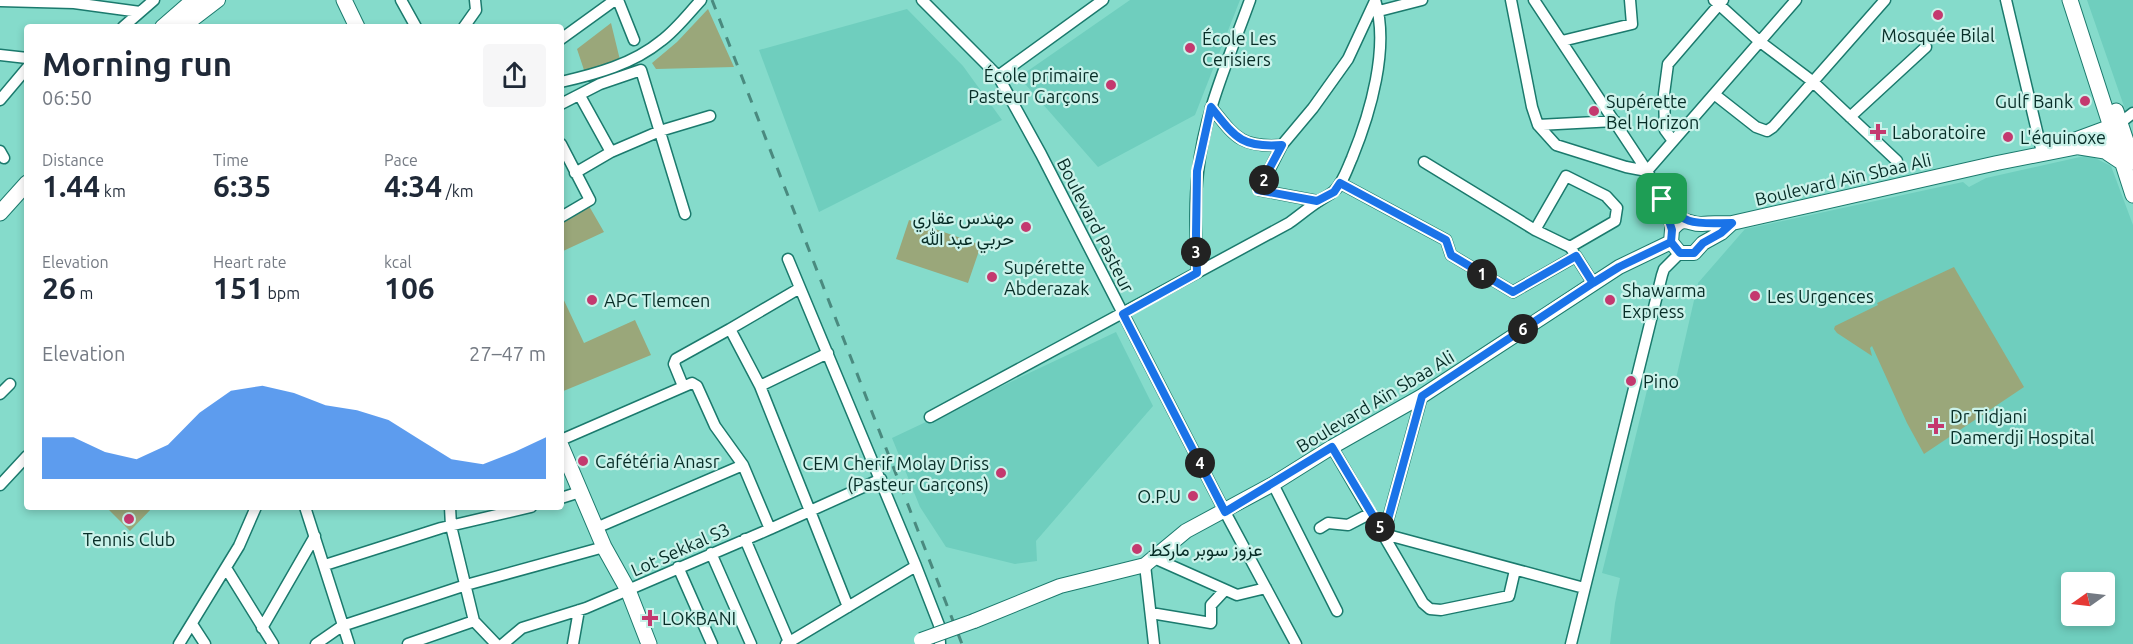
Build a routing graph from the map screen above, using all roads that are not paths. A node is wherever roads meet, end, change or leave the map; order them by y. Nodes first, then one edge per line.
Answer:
1 (154, 0) edge
2 (193, 0) edge
3 (205, 0) edge
4 (218, 0) edge
5 (401, 0) edge
6 (476, 0) edge
7 (616, 0) edge
8 (701, 0) edge
9 (922, 0) edge
10 (1103, 0) edge
11 (1250, 0) edge
12 (1422, 0) edge
13 (1510, 0) edge
14 (1534, 0) edge
15 (1630, 0) edge
16 (1796, 0) edge
17 (1885, 0) edge
18 (2006, 0) edge
19 (2070, 0) edge
20 (2080, 0) edge
21 (0, 1) edge
22 (75, 1) edge
23 (1718, 2) edge
24 (344, 4) edge
25 (1376, 4) edge
26 (140, 12) junction
27 (126, 24) edge
28 (165, 24) edge
29 (175, 24) edge
30 (186, 24) edge
31 (355, 24) edge
32 (414, 24) edge
33 (466, 24) edge
34 (564, 37) edge
35 (634, 40) dead end
36 (1562, 41) junction
37 (1759, 41) junction
38 (1926, 47) dead end
39 (0, 55) edge
40 (24, 58) edge
41 (24, 72) edge
42 (998, 76) junction
43 (564, 81) edge
44 (1812, 81) junction
45 (1714, 94) junction
46 (580, 96) junction
47 (0, 100) edge
48 (564, 103) edge
49 (1211, 107) junction
50 (2133, 113) edge
51 (710, 116) dead end
52 (1850, 117) junction
53 (1615, 121) junction
54 (1538, 125) junction
55 (660, 131) junction
56 (2118, 132) junction
57 (1673, 141) junction
58 (1282, 145) junction
59 (2080, 147) junction
60 (2041, 148) junction
61 (564, 150) edge
62 (612, 152) junction
63 (1897, 161) dead end
64 (2127, 161) edge
65 (1424, 162) dead end
66 (1997, 163) junction
67 (1647, 171) junction
68 (575, 173) junction
69 (1340, 183) junction
70 (24, 190) edge
71 (2133, 195) edge
72 (1662, 199) junction
73 (1317, 201) junction
74 (0, 213) edge
75 (685, 214) dead end
76 (564, 215) edge
77 (1692, 222) junction
78 (1732, 223) junction
79 (1535, 230) junction
80 (1674, 242) junction
81 (1703, 243) junction
82 (1573, 252) junction
83 (788, 259) dead end
84 (1197, 273) junction
85 (1593, 283) junction
86 (800, 288) junction
87 (1123, 314) junction
88 (730, 329) junction
89 (828, 353) junction
90 (10, 384) dead end
91 (683, 386) junction
92 (760, 386) junction
93 (0, 394) edge
94 (1422, 396) junction
95 (930, 417) dead end
96 (564, 439) edge
97 (1332, 447) junction
98 (564, 453) edge
99 (24, 459) edge
100 (743, 465) junction
101 (881, 478) junction
102 (1273, 484) junction
103 (0, 485) edge
104 (580, 492) junction
105 (564, 497) edge
106 (254, 510) edge
107 (306, 510) edge
108 (450, 510) edge
109 (518, 510) edge
110 (810, 511) junction
111 (1225, 512) junction
112 (1371, 513) junction
113 (451, 526) junction
114 (596, 528) junction
115 (1320, 528) dead end
116 (770, 529) junction
117 (1384, 534) junction
118 (315, 536) junction
119 (745, 539) junction
120 (604, 547) junction
121 (711, 554) junction
122 (1150, 562) junction
123 (325, 565) junction
124 (916, 566) junction
125 (678, 567) junction
126 (226, 568) junction
127 (1515, 570) junction
128 (466, 585) junction
129 (1266, 588) junction
130 (1584, 588) junction
131 (628, 590) junction
132 (1225, 590) junction
133 (848, 607) junction
134 (579, 610) junction
135 (1337, 610) dead end
136 (1151, 614) junction
137 (474, 621) junction
138 (192, 624) junction
139 (342, 626) junction
140 (262, 627) junction
141 (916, 642) edge
142 (788, 643) edge
143 (179, 644) edge
144 (205, 644) edge
145 (273, 644) edge
146 (315, 644) edge
147 (349, 644) edge
148 (408, 644) edge
149 (496, 644) edge
150 (503, 644) edge
151 (573, 644) edge
152 (650, 644) edge
153 (712, 644) edge
154 (751, 644) edge
155 (940, 644) edge
156 (1154, 644) edge
157 (1296, 644) edge
158 (1571, 644) edge

1 - 26 street
2 - 28 main road
3 - 29 main road
4 - 30 main road
5 - 32 street
6 - 33 street
7 - 34 street
7 - 35 street
8 - 43 street
9 - 42 street, Boulevard Pasteur
10 - 42 street
11 - 49 street
12 - 25 street
13 - 54 street
14 - 36 street
15 - 36 street
16 - 37 street
17 - 44 street
18 - 60 street
19 - 56 main road
20 - 56 main road
21 - 22 street
22 - 26 street
23 - 37 street
23 - 57 street
24 - 31 main road
25 - 58 street
25 - 69 street
26 - 27 street
36 - 53 street
37 - 44 street
37 - 45 street
38 - 52 street
39 - 40 street
41 - 47 street
42 - 87 street, Boulevard Pasteur
44 - 45 street
44 - 52 street
45 - 57 street
46 - 48 street
46 - 55 street
46 - 62 street
49 - 58 street
49 - 84 street
50 - 56 street
51 - 55 street
52 - 63 street
53 - 54 street
53 - 67 street
54 - 67 street
55 - 62 street
55 - 75 street
56 - 59 main road, Boulevard Aïn Sbaa Ali
56 - 60 main road, Boulevard Aïn Sbaa Ali
56 - 64 main road
57 - 67 street
58 - 73 street
59 - 64 main road
59 - 66 main road, Boulevard Aïn Sbaa Ali
60 - 66 main road, Boulevard Aïn Sbaa Ali
61 - 68 street
62 - 68 street
64 - 71 main road
65 - 79 street
66 - 78 main road, Boulevard Aïn Sbaa Ali
67 - 72 street
68 - 76 street
69 - 73 street
69 - 82 street
70 - 74 main road
72 - 77 street
72 - 80 street
73 - 84 street
77 - 78 main road
77 - 80 main road
77 - 81 main road
78 - 81 main road
79 - 82 street
79 - 82 street
80 - 81 main road
80 - 85 main road, Boulevard Aïn Sbaa Ali
80 - 130 street
82 - 85 street
83 - 86 street
84 - 87 street
85 - 94 main road, Boulevard Aïn Sbaa Ali
86 - 88 street
86 - 89 street
87 - 95 street
87 - 111 street, Boulevard Pasteur
88 - 91 street
88 - 92 street
89 - 92 street
89 - 101 street
90 - 93 street
91 - 96 street
91 - 100 street
92 - 110 street
94 - 97 main road, Boulevard Aïn Sbaa Ali
94 - 117 street
97 - 102 main road, Boulevard Aïn Sbaa Ali
97 - 112 street
98 - 104 main road
99 - 103 street
100 - 114 street
100 - 116 street
101 - 110 street, Lot Sekkal S3
101 - 124 street
102 - 111 main road, Boulevard Aïn Sbaa Ali
102 - 135 street
104 - 105 street
104 - 114 main road
106 - 126 street
107 - 118 street
108 - 113 street
109 - 113 street
110 - 116 street, Lot Sekkal S3
110 - 133 street
111 - 122 main road, Boulevard Aïn Sbaa Ali
111 - 129 street, Boulevard Pasteur
112 - 115 street
112 - 117 street
113 - 123 street
113 - 128 street
114 - 120 main road
116 - 119 street, Lot Sekkal S3
117 - 127 street
117 - 127 street
118 - 123 street
118 - 140 street
119 - 121 street, Lot Sekkal S3
119 - 142 street
120 - 128 street
120 - 131 main road
121 - 125 street, Lot Sekkal S3
121 - 154 street
122 - 132 street
122 - 136 street
122 - 141 main road, Boulevard Aïn Sbaa Ali, bridge
123 - 139 street
124 - 133 street
124 - 155 street
125 - 131 street, Lot Sekkal S3
125 - 153 street
126 - 138 street
126 - 140 street
127 - 130 street
128 - 137 street
128 - 139 street
129 - 132 street
129 - 157 street, Boulevard Pasteur
130 - 158 street
131 - 134 street, Lot Sekkal S3
131 - 152 main road
132 - 136 street
133 - 142 street
134 - 150 street, Lot Sekkal S3
134 - 151 street
136 - 156 street
137 - 148 street
137 - 149 street
138 - 143 street
138 - 144 street
139 - 146 street
139 - 147 street
140 - 145 street

